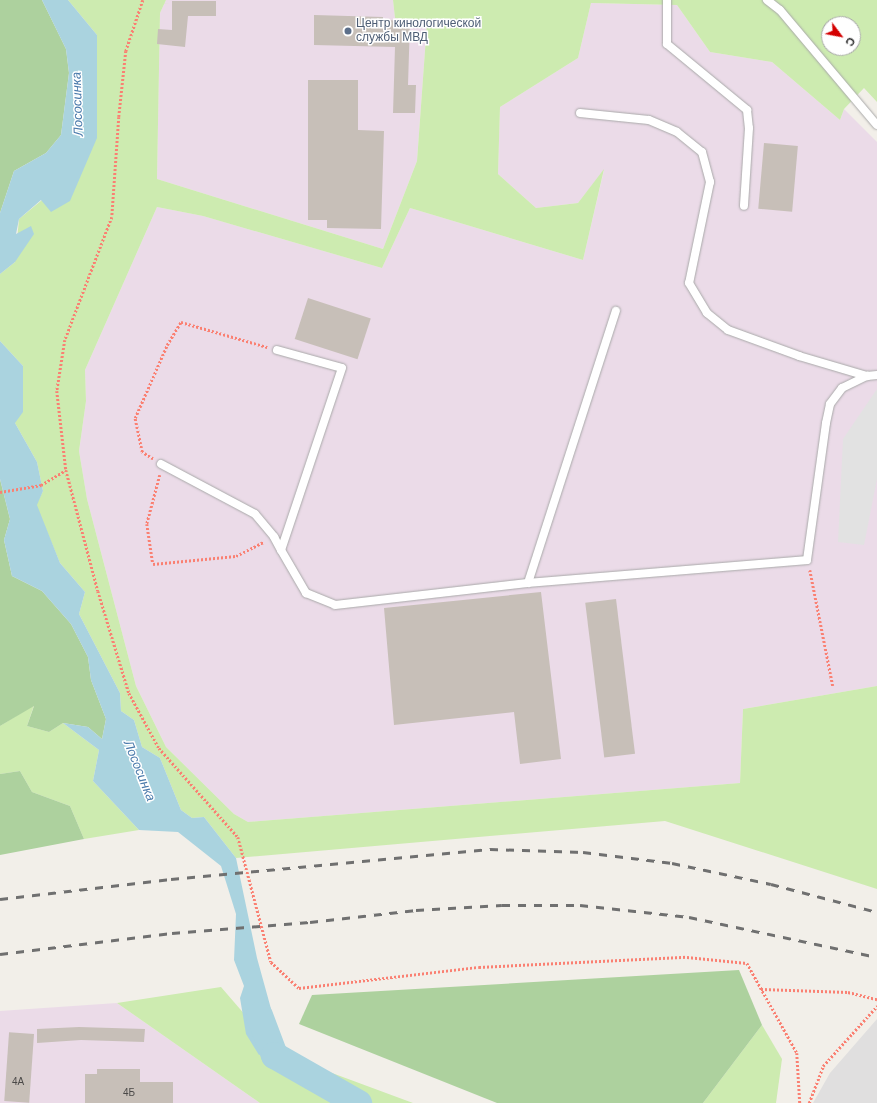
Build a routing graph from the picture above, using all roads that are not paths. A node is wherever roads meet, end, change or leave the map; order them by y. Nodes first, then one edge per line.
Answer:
1 (667, 0) edge
2 (767, 0) edge
3 (580, 113) dead end
4 (877, 125) edge
5 (744, 206) dead end
6 (616, 311) dead end
7 (277, 350) road end
8 (877, 375) edge
9 (866, 376) junction
10 (161, 464) road end
11 (282, 550) junction
12 (528, 583) junction

1 - 5 lane
2 - 4 lane
3 - 9 lane
6 - 12 lane
7 - 11 lane
8 - 9 lane
9 - 12 lane
10 - 11 lane
11 - 12 lane

